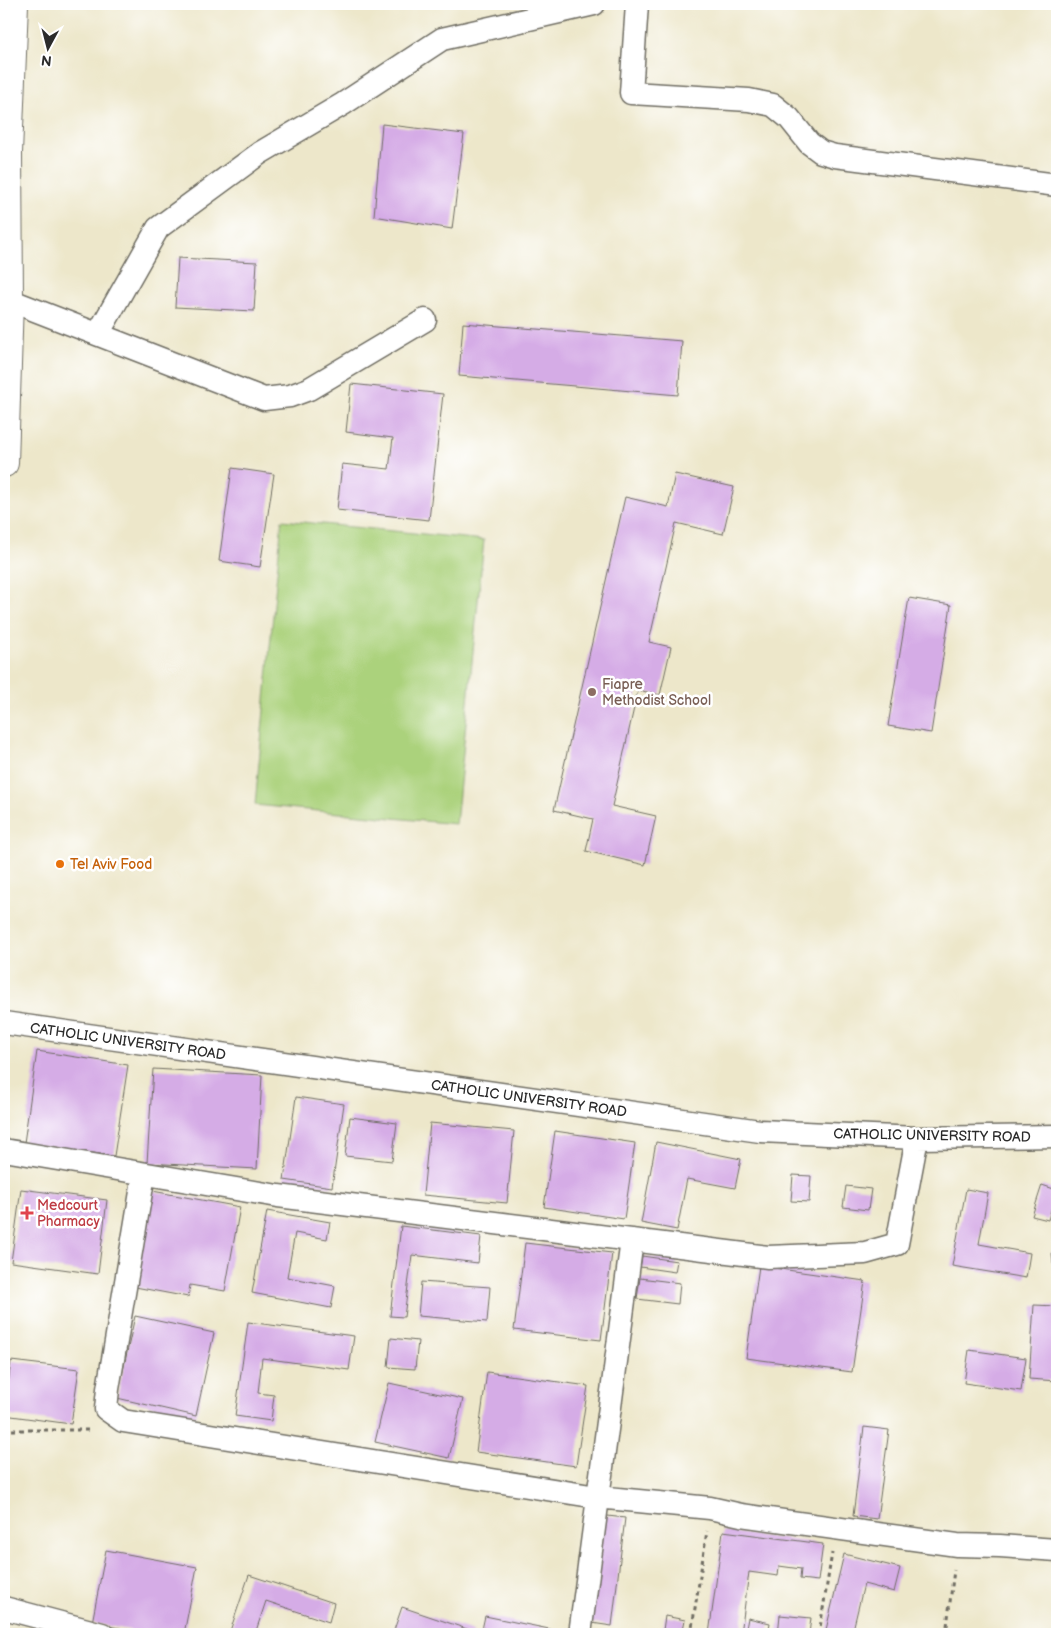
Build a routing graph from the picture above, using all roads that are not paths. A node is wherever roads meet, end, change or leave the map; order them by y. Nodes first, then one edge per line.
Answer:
1 (14, 4) edge
2 (594, 4) edge
3 (637, 4) edge
4 (6, 152) edge
5 (1057, 185) edge
6 (6, 299) edge
7 (424, 320) dead end
8 (98, 334) junction
9 (4, 463) edge
10 (4, 1023) edge
11 (1057, 1136) edge
12 (918, 1138) junction
13 (4, 1150) edge
14 (144, 1174) junction
15 (632, 1240) junction
16 (597, 1497) junction
17 (1057, 1550) edge
18 (4, 1608) edge
19 (102, 1634) edge
20 (580, 1634) edge

1 - 4 main road
2 - 8 street
3 - 5 street
4 - 6 main road
6 - 8 street
6 - 9 main road
7 - 8 street
10 - 12 street, CATHOLIC UNIVERSITY ROAD
11 - 12 street, CATHOLIC UNIVERSITY ROAD
12 - 15 street
13 - 14 street
14 - 15 street
14 - 16 street
15 - 16 street
16 - 17 street
16 - 20 street
18 - 19 street

